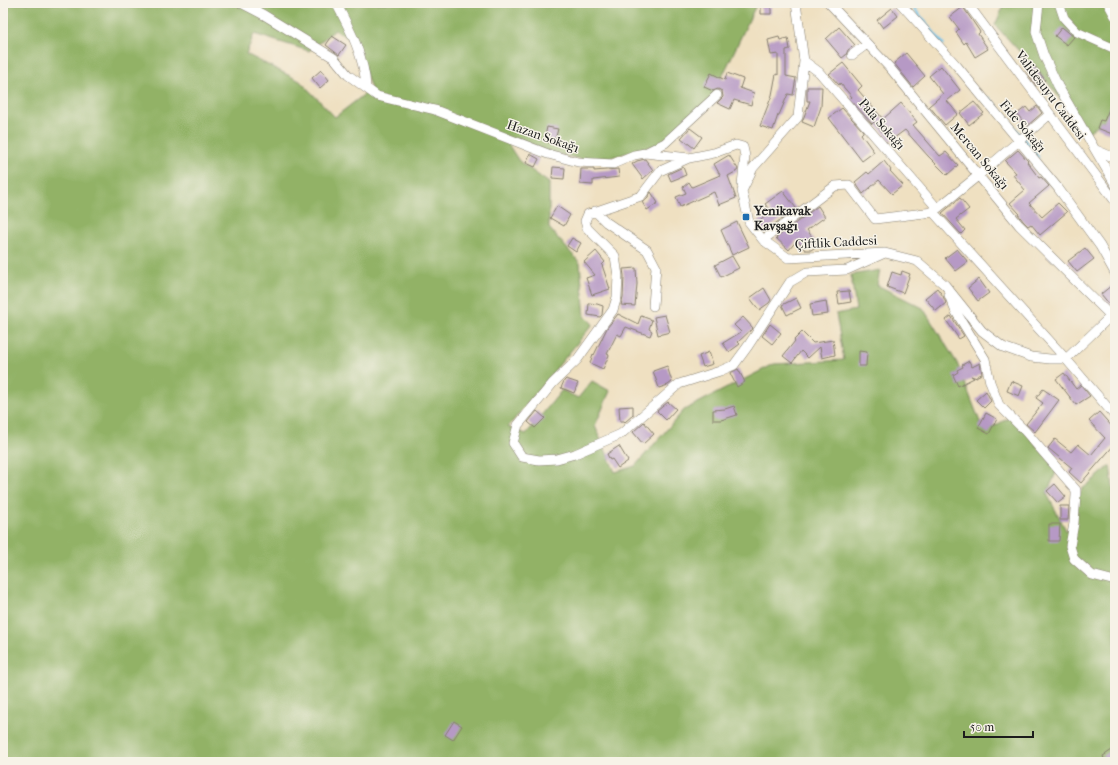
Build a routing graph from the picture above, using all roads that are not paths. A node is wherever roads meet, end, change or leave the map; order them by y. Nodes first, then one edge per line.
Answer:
1 (241, 3) edge
2 (336, 3) edge
3 (796, 3) edge
4 (829, 3) edge
5 (900, 3) edge
6 (910, 3) edge
7 (967, 3) edge
8 (1039, 3) edge
9 (1059, 3) edge
10 (1108, 3) edge
11 (911, 15) junction
12 (1115, 16) edge
13 (867, 44) junction
14 (1115, 49) edge
15 (852, 55) dead end
16 (804, 61) junction
17 (366, 88) junction
18 (717, 95) dead end
19 (1049, 115) junction
20 (1022, 139) junction
21 (1096, 150) junction
22 (645, 153) junction
23 (689, 158) junction
24 (1115, 158) edge
25 (979, 175) junction
26 (1115, 184) edge
27 (742, 190) junction
28 (1115, 201) edge
29 (935, 210) junction
30 (595, 211) junction
31 (763, 240) junction
32 (885, 253) junction
33 (1115, 273) edge
34 (945, 286) junction
35 (653, 306) dead end
36 (1114, 316) edge
37 (1066, 359) junction
38 (1115, 416) edge
39 (1115, 582) edge

1 - 17 street, Hazan Sokağı
2 - 17 street
3 - 16 street
4 - 13 street, Mercan Sokağı
5 - 11 street, Fide Sokağı
6 - 11 street
7 - 19 street, Validesuyu Caddesi
8 - 21 street
9 - 14 street
10 - 12 street
11 - 20 street, Fide Sokağı
13 - 15 street
13 - 25 street, Mercan Sokağı
16 - 27 street
16 - 29 street, Pala Sokağı
17 - 22 street, Hazan Sokağı
18 - 22 street
19 - 20 street
19 - 28 street, Validesuyu Caddesi
20 - 25 street
20 - 33 street, Fide Sokağı
21 - 24 street
21 - 26 street
22 - 23 street, Hazan Sokağı
23 - 27 street, Hazan Sokağı
23 - 30 street
25 - 29 street
25 - 36 street, Mercan Sokağı
27 - 31 street, Çiftlik Caddesi
29 - 31 street
29 - 37 street, Pala Sokağı
30 - 32 street
30 - 35 street
31 - 32 street, Çiftlik Caddesi
32 - 34 street, Çiftlik Caddesi
34 - 37 street, Çiftlik Caddesi
34 - 39 street
36 - 37 street
37 - 38 street

